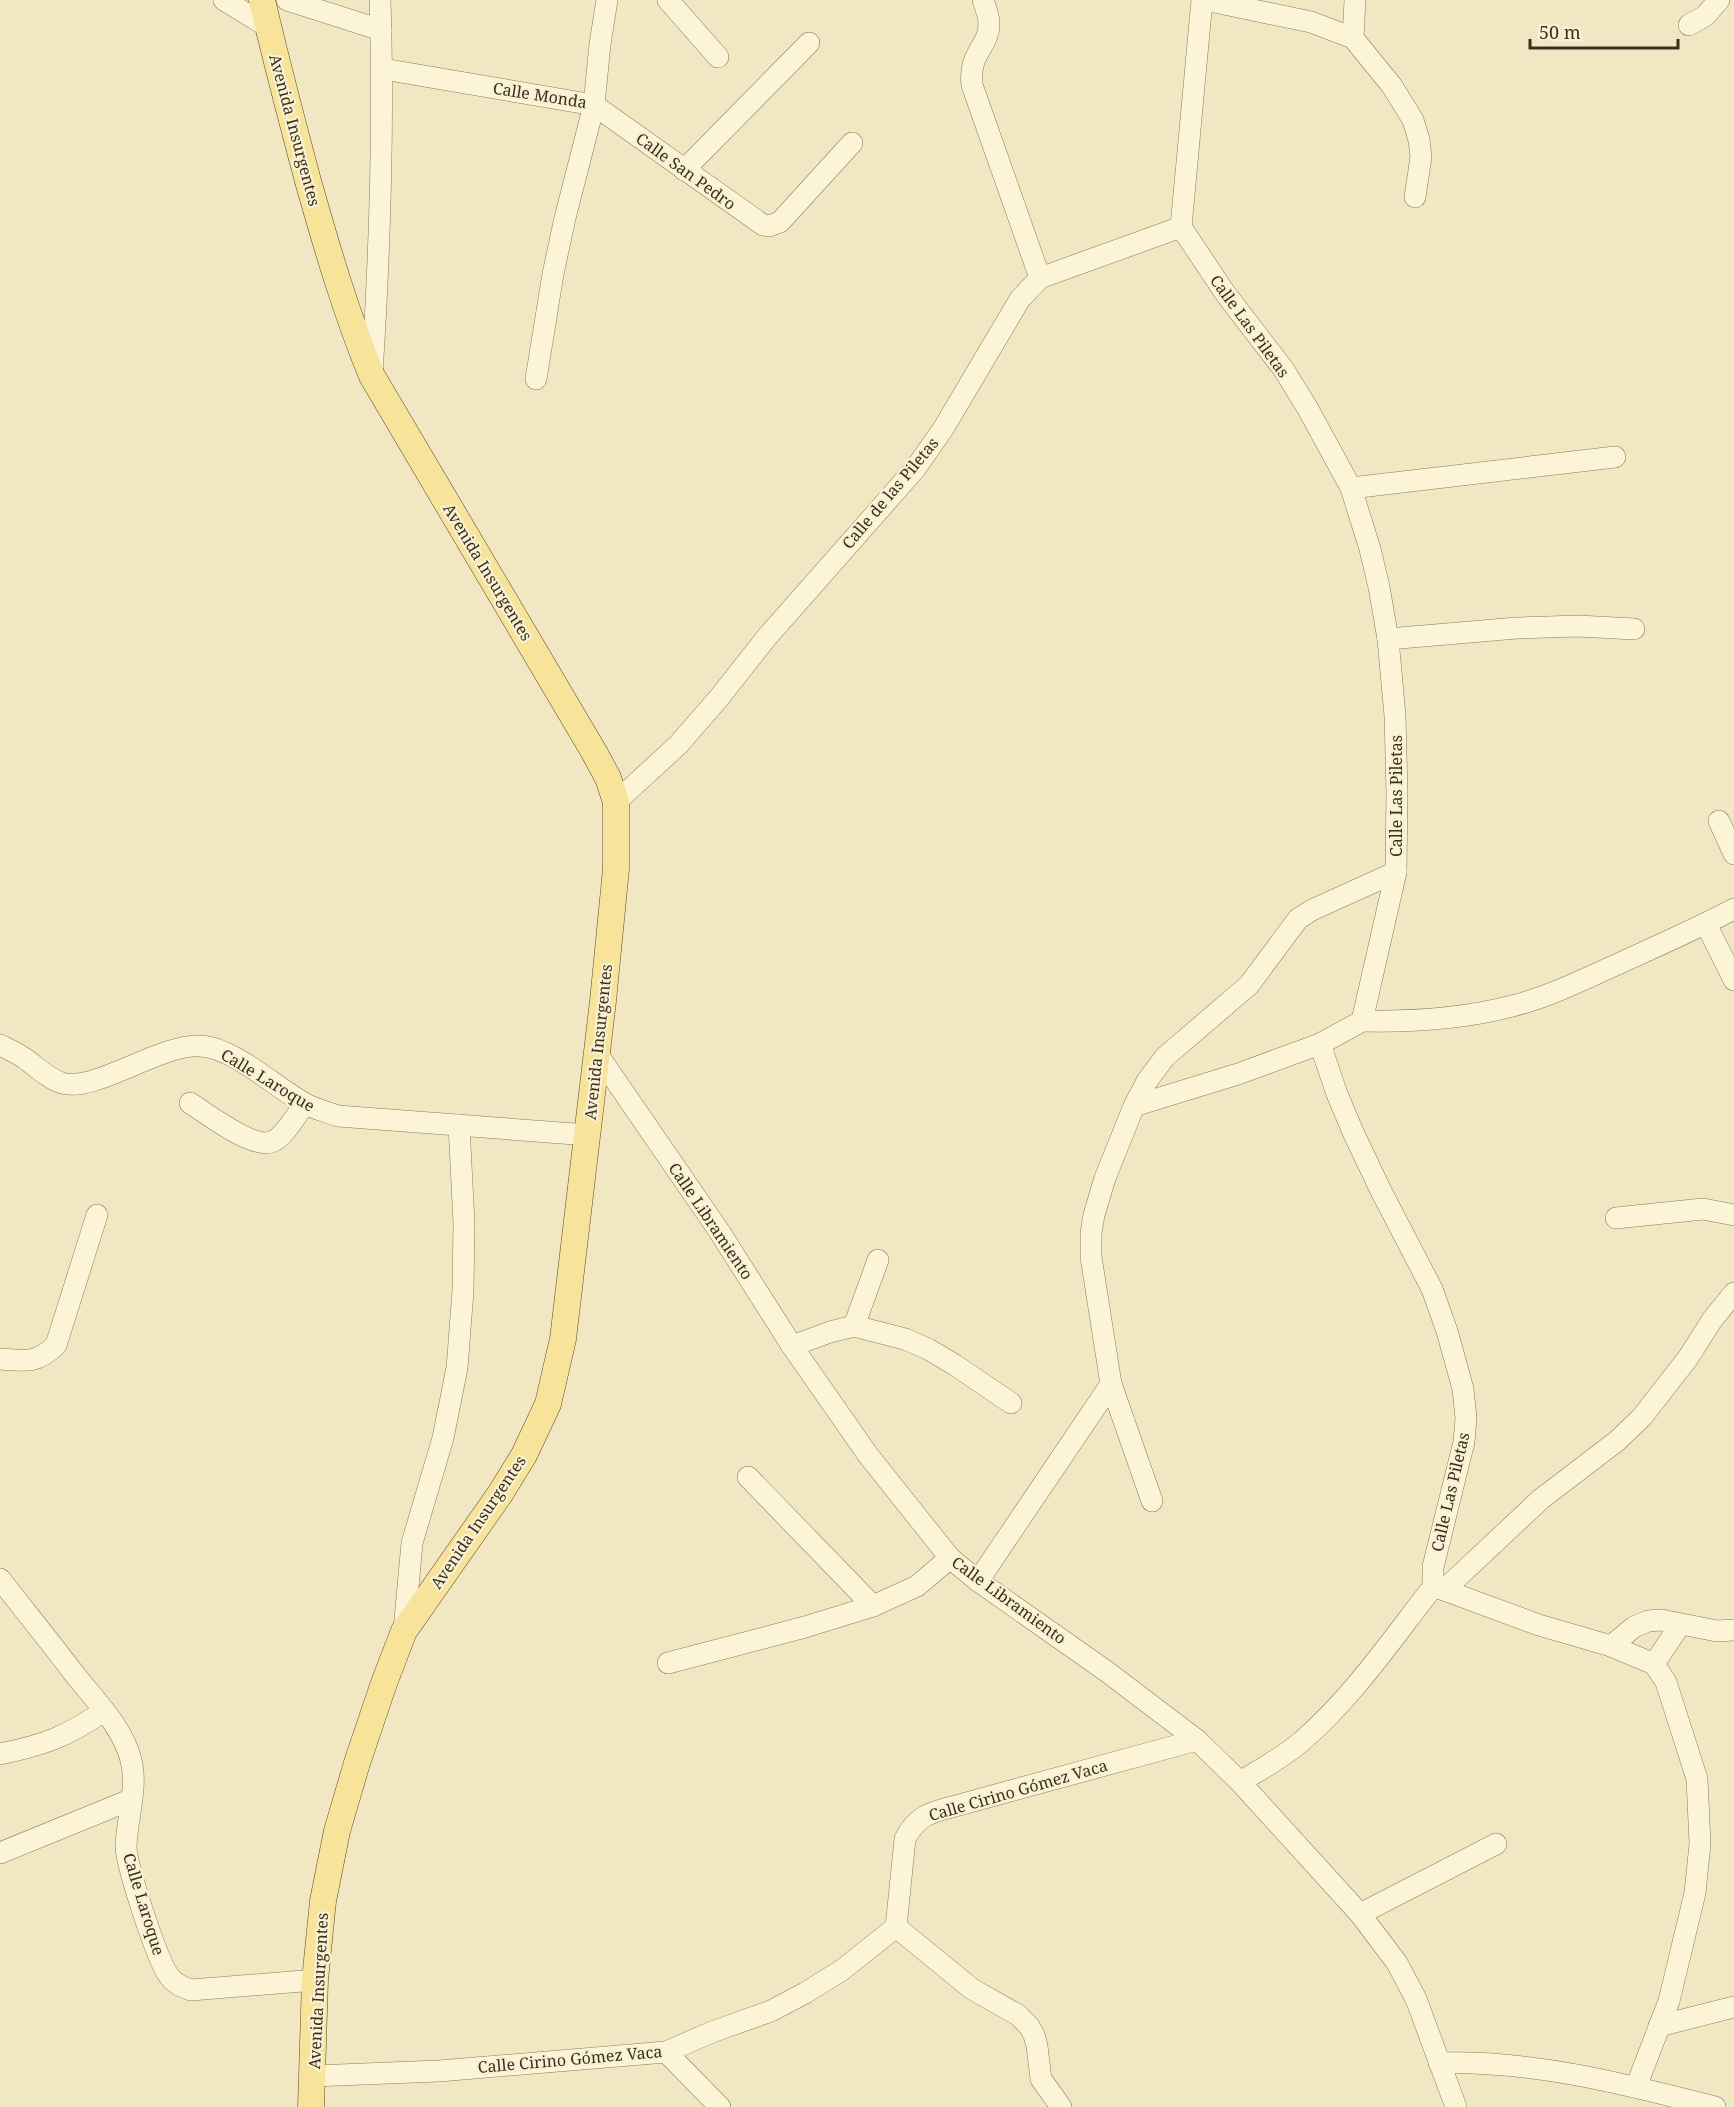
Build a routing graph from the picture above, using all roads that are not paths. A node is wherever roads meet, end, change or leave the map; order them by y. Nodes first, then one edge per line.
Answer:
1 (224, 0) edge
2 (262, 0) edge
3 (287, 0) edge
4 (380, 0) edge
5 (607, 0) edge
6 (668, 0) edge
7 (983, 0) edge
8 (1204, 0) edge
9 (1355, 0) edge
10 (1719, 0) edge
11 (1689, 25) dead end
12 (268, 27) junction
13 (381, 30) junction
14 (1353, 38) junction
15 (809, 43) dead end
16 (718, 57) dead end
17 (382, 69) junction
18 (594, 105) junction
19 (852, 143) dead end
20 (684, 170) junction
21 (1415, 197) dead end
22 (1181, 227) junction
23 (1040, 278) junction
24 (372, 376) junction
25 (536, 379) dead end
26 (1615, 457) dead end
27 (1351, 488) junction
28 (1634, 629) dead end
29 (1388, 639) junction
30 (616, 802) junction
31 (1719, 821) dead end
32 (1734, 854) edge
33 (1396, 872) junction
34 (1734, 909) edge
35 (1706, 924) junction
36 (1734, 980) edge
37 (1362, 1021) junction
38 (1320, 1044) junction
39 (0, 1045) edge
40 (596, 1052) junction
41 (190, 1103) dead end
42 (305, 1104) junction
43 (1134, 1106) junction
44 (459, 1125) junction
45 (588, 1135) junction
46 (97, 1215) dead end
47 (1734, 1215) edge
48 (1616, 1218) dead end
49 (878, 1260) dead end
50 (1734, 1293) edge
51 (854, 1326) junction
52 (792, 1346) junction
53 (0, 1359) edge
54 (1111, 1384) junction
55 (1011, 1403) dead end
56 (748, 1477) dead end
57 (1152, 1501) dead end
58 (950, 1558) junction
59 (0, 1579) edge
60 (978, 1581) junction
61 (1439, 1588) junction
62 (873, 1606) junction
63 (1680, 1625) junction
64 (1734, 1630) edge
65 (404, 1631) junction
66 (1611, 1646) junction
67 (668, 1663) dead end
68 (1653, 1664) junction
69 (104, 1711) junction
70 (1197, 1740) junction
71 (0, 1754) edge
72 (1240, 1782) junction
73 (130, 1800) junction
74 (1496, 1844) dead end
75 (0, 1853) edge
76 (1360, 1914) junction
77 (896, 1927) junction
78 (315, 1980) junction
79 (1734, 2007) edge
80 (1659, 2026) junction
81 (666, 2052) junction
82 (1438, 2062) junction
83 (313, 2076) junction
84 (1636, 2087) junction
85 (311, 2107) edge
86 (720, 2107) edge
87 (1061, 2107) edge
88 (1456, 2107) edge
89 (1715, 2107) edge

1 - 12 street
2 - 12 main road, Avenida Insurgentes
3 - 13 street
4 - 13 street
5 - 18 street, Calle Monda
6 - 16 street
7 - 23 street
8 - 14 street
8 - 22 street
9 - 14 street
10 - 11 street
12 - 24 main road, Avenida Insurgentes
13 - 17 street
14 - 21 street
15 - 20 street
17 - 18 street, Calle Monda
17 - 24 street
18 - 20 street, Calle San Pedro
18 - 25 street
19 - 20 street, Calle San Pedro
22 - 23 street, Calle de las Piletas
22 - 27 street, Calle Las Piletas
23 - 30 street, Calle de las Piletas
24 - 30 main road, Avenida Insurgentes
26 - 27 street
27 - 29 street, Calle Las Piletas
28 - 29 street
29 - 33 street, Calle Las Piletas
30 - 40 main road, Avenida Insurgentes
31 - 32 street
33 - 37 street, Calle Las Piletas
33 - 43 street
34 - 35 street
35 - 36 street
35 - 37 street
37 - 38 street
38 - 43 street
38 - 61 street, Calle Las Piletas
39 - 42 street, Calle Laroque
40 - 45 main road, Avenida Insurgentes
40 - 52 street, Calle Libramiento
41 - 42 street
42 - 44 street, Calle Laroque
43 - 54 street
44 - 45 street, Calle Laroque
44 - 65 street
45 - 65 main road, Avenida Insurgentes
46 - 53 street
47 - 48 street
49 - 51 street
50 - 61 street
51 - 52 street
51 - 55 street
52 - 58 street, Calle Libramiento
54 - 57 street
54 - 60 street
56 - 62 street
58 - 60 street, Calle Libramiento
58 - 62 street
59 - 69 street, Calle Laroque
60 - 70 street, Calle Libramiento
61 - 66 street
61 - 72 street
62 - 67 street
63 - 64 street
63 - 66 street
63 - 68 street
65 - 78 main road, Avenida Insurgentes
66 - 68 street
68 - 80 street
69 - 71 street
69 - 73 street, Calle Laroque
70 - 72 street, Calle Libramiento
70 - 77 street, Calle Cirino Gómez Vaca
72 - 76 street, Calle Libramiento
73 - 75 street
73 - 78 street, Calle Laroque
74 - 76 street
76 - 82 street, Calle Libramiento
77 - 81 street, Calle Cirino Gómez Vaca
77 - 87 street
78 - 83 main road, Avenida Insurgentes
79 - 80 street
80 - 84 street
81 - 83 street, Calle Cirino Gómez Vaca
81 - 86 street
82 - 84 street
82 - 88 street, Calle Libramiento
83 - 85 main road, Avenida Insurgentes
84 - 89 street

